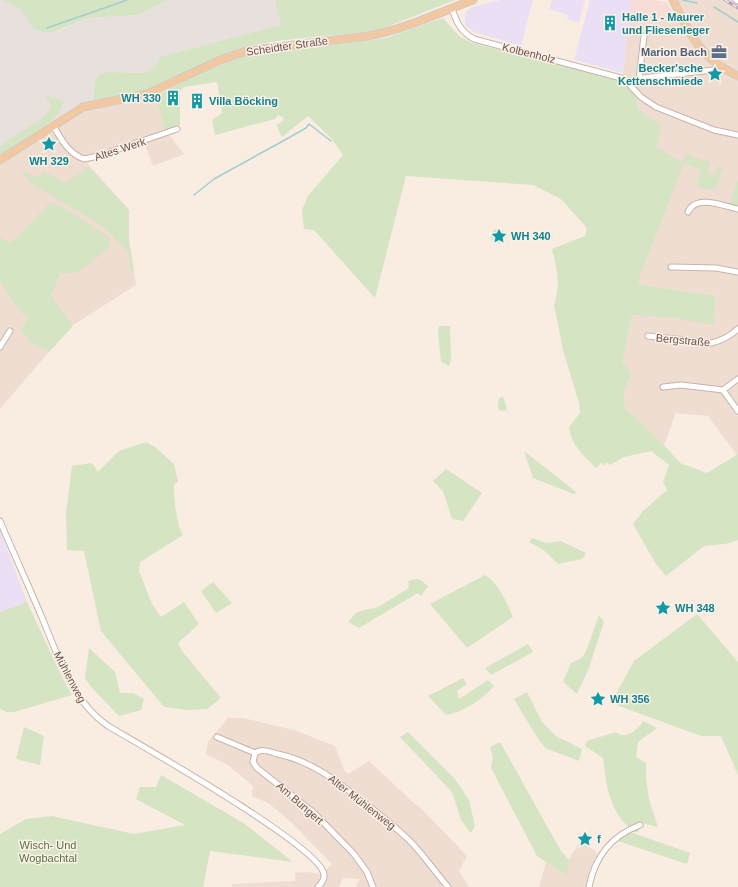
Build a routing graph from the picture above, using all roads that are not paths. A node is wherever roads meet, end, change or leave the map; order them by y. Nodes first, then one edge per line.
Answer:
1 (473, 0) edge
2 (673, 0) edge
3 (452, 8) junction
4 (644, 36) dead end
5 (713, 70) dead end
6 (738, 76) edge
7 (639, 79) junction
8 (630, 85) junction
9 (53, 125) junction
10 (177, 130) dead end
11 (738, 135) edge
12 (0, 160) edge
13 (738, 209) edge
14 (688, 212) dead end
15 (671, 267) dead end
16 (738, 272) edge
17 (738, 329) edge
18 (10, 331) dead end
19 (648, 336) dead end
20 (0, 347) edge
21 (738, 380) edge
22 (663, 387) dead end
23 (723, 390) junction
24 (738, 411) edge
25 (0, 521) edge
26 (217, 737) dead end
27 (255, 753) junction
28 (640, 825) dead end
29 (318, 887) edge
30 (373, 887) edge
31 (448, 887) edge
32 (589, 887) edge

1 - 3 main road, Scheidter Straße
2 - 6 main road
3 - 8 street, Kolbenholz
3 - 9 main road, Scheidter Straße
4 - 7 street
5 - 7 street
7 - 8 street
8 - 11 street
9 - 10 street, Altes Werk
9 - 12 main road, Scheidter Straße
13 - 14 street
15 - 16 street
17 - 19 street, Bergstraße
18 - 20 street
21 - 23 street
22 - 23 street
23 - 24 street
25 - 29 street, Mühlenweg
26 - 27 street
27 - 30 street, Am Bungert
27 - 31 street, Alter Mühlenweg
28 - 32 street

